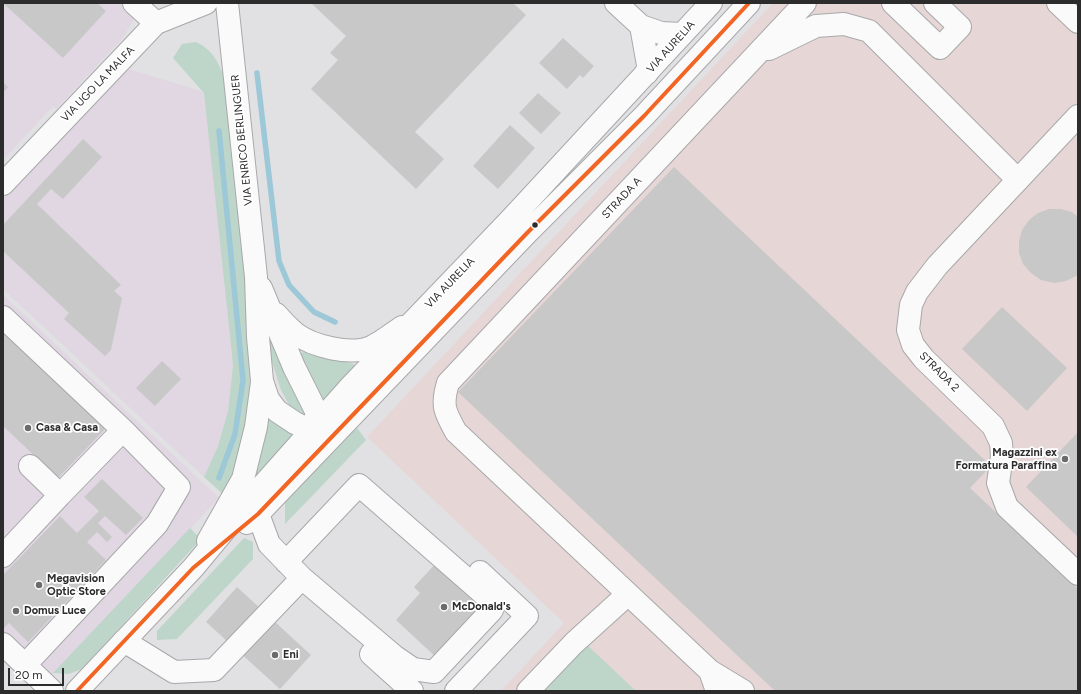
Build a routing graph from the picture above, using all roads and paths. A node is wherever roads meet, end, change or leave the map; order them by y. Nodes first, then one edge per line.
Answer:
1 (134, 3) edge
2 (206, 3) edge
3 (227, 3) edge
4 (616, 3) edge
5 (711, 3) edge
6 (749, 3) edge
7 (805, 3) edge
8 (894, 3) edge
9 (935, 3) edge
10 (1058, 3) edge
11 (1078, 22) edge
12 (156, 23) junction
13 (641, 26) junction
14 (682, 34) junction
15 (758, 53) junction
16 (647, 73) junction
17 (1078, 116) edge
18 (1018, 180) junction
19 (3, 184) edge
20 (256, 277) junction
21 (268, 303) junction
22 (3, 317) edge
23 (417, 318) junction
24 (262, 381) junction
25 (348, 420) junction
26 (317, 426) junction
27 (123, 430) junction
28 (30, 466) dead end
29 (303, 466) junction
30 (60, 495) junction
31 (258, 514) junction
32 (417, 535) junction
33 (3, 556) edge
34 (286, 562) junction
35 (193, 568) junction
36 (1078, 574) edge
37 (302, 578) junction
38 (628, 594) junction
39 (325, 597) junction
40 (124, 642) junction
41 (3, 644) edge
42 (25, 665) junction
43 (714, 681) edge
44 (52, 691) edge
45 (77, 691) edge
46 (412, 691) edge
47 (456, 691) edge
48 (528, 691) edge
49 (743, 691) edge

1 - 12 main road
2 - 12 main road, VIA UGO LA MALFA
3 - 20 main road, VIA ENRICO BERLINGUER
4 - 13 main road
5 - 14 main road, VIA AURELIA
6 - 25 main road, VIA AURELIA
7 - 15 main road, STRADA A
8 - 9 main road
10 - 11 main road
12 - 19 main road, VIA UGO LA MALFA
13 - 14 main road
13 - 16 main road
14 - 16 main road, VIA AURELIA
15 - 18 main road
15 - 38 main road, STRADA A
16 - 23 main road, VIA AURELIA
17 - 18 main road, STRADA 2
18 - 36 main road, STRADA 2
20 - 21 main road, VIA ENRICO BERLINGUER
20 - 24 main road, VIA ENRICO BERLINGUER
21 - 23 main road, VIA ENRICO BERLINGUER
21 - 26 main road, VIA ENRICO BERLINGUER
22 - 27 main road
23 - 26 main road, VIA AURELIA
24 - 26 main road, VIA ENRICO BERLINGUER
24 - 35 main road, VIA ENRICO BERLINGUER
25 - 26 main road
25 - 29 main road, VIA AURELIA
26 - 29 main road
26 - 35 main road, VIA AURELIA
27 - 30 main road
27 - 42 main road
28 - 30 main road
29 - 31 main road, VIA AURELIA
30 - 33 main road
31 - 34 main road
31 - 35 main road, VIA AURELIA
32 - 34 main road
32 - 39 main road
32 - 47 main road
34 - 37 main road
35 - 40 main road, VIA AURELIA
37 - 39 main road
37 - 40 main road
38 - 43 main road
38 - 48 main road
39 - 46 main road
40 - 45 main road, VIA AURELIA
41 - 42 main road
42 - 44 main road
43 - 49 main road

